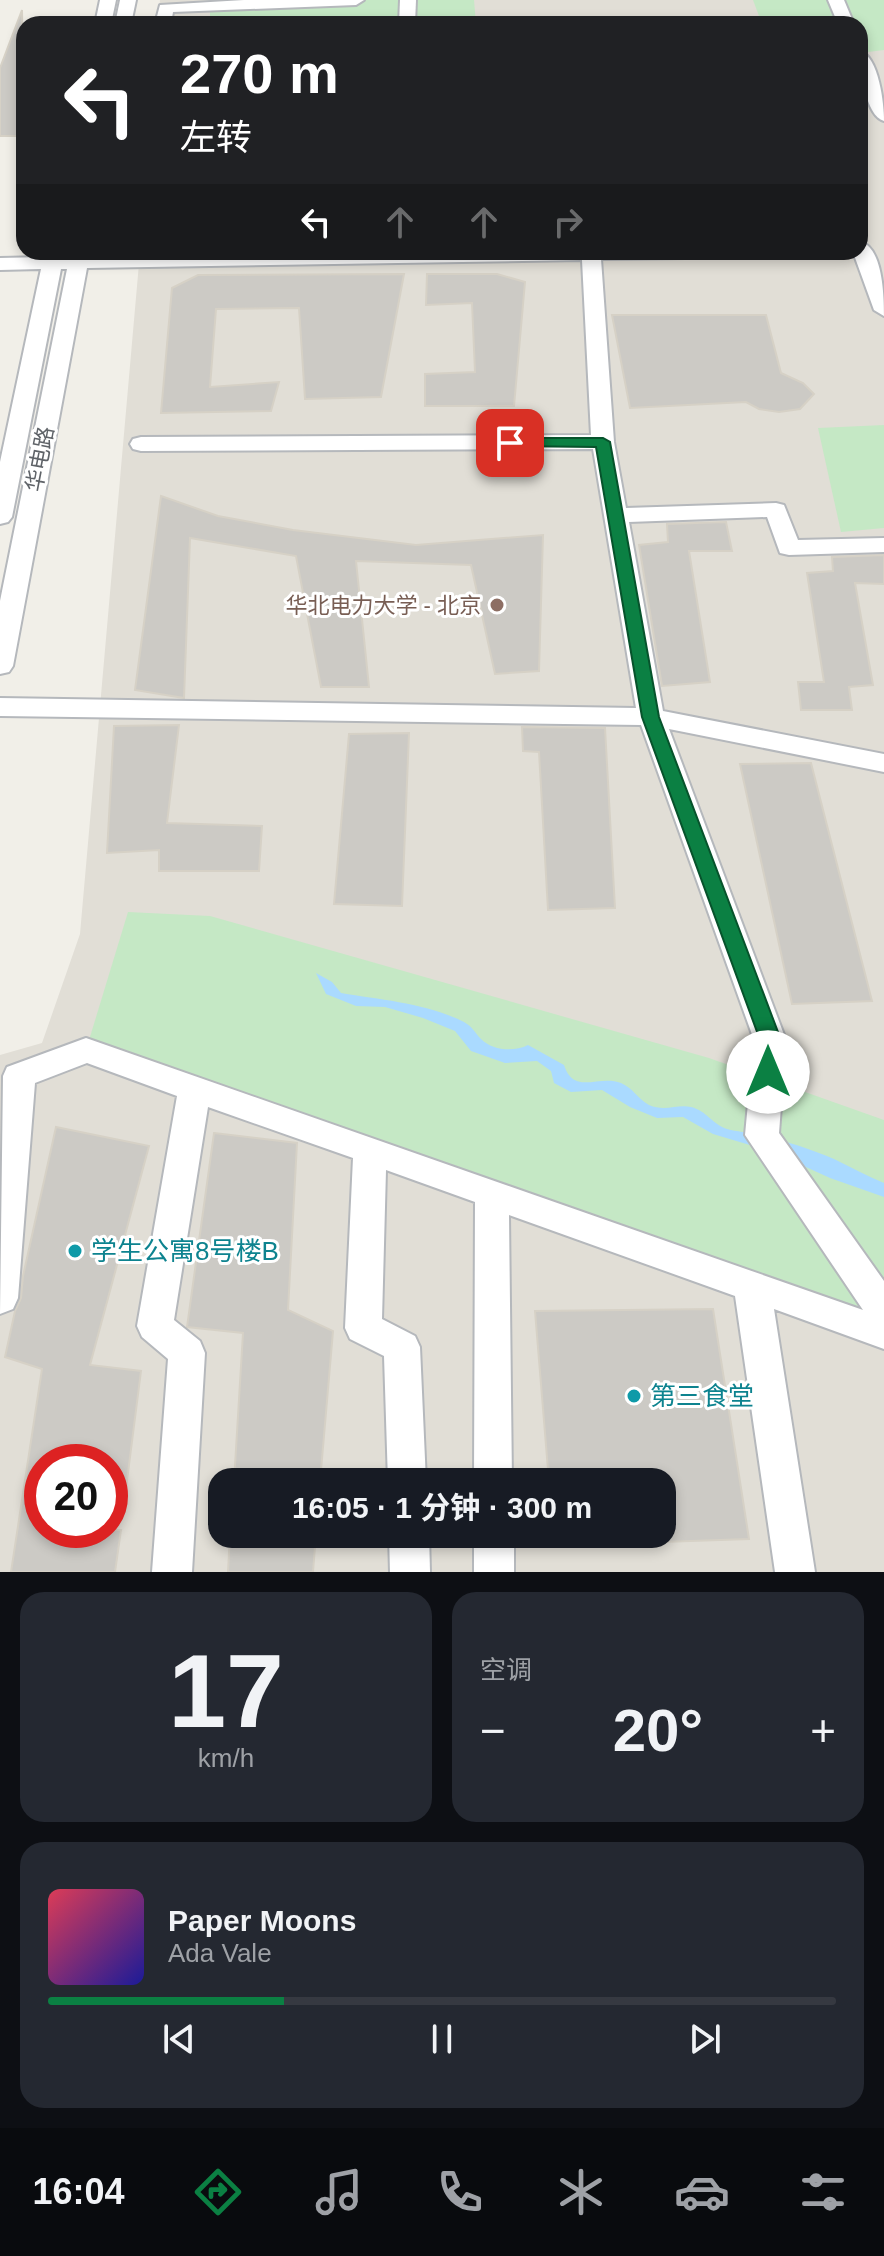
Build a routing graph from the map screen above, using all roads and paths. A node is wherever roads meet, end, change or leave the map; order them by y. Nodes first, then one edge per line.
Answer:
1 (356, 0) edge
2 (164, 16) edge
3 (868, 77) edge
4 (884, 116) edge
5 (36, 260) edge
6 (54, 260) edge
7 (78, 260) edge
8 (591, 260) edge
9 (865, 260) edge
10 (0, 264) edge
11 (884, 310) edge
12 (603, 442) junction
13 (141, 444) dead end
14 (615, 515) junction
15 (0, 517) edge
16 (884, 545) edge
17 (0, 666) edge
18 (0, 707) edge
19 (651, 717) junction
20 (884, 763) edge
21 (195, 1088) junction
22 (370, 1150) junction
23 (492, 1194) junction
24 (752, 1286) junction
25 (0, 1298) edge
26 (884, 1310) edge
27 (884, 1333) edge
28 (406, 1468) edge
29 (493, 1468) edge
30 (409, 1548) edge
31 (494, 1548) edge
32 (172, 1572) edge
33 (410, 1572) edge
34 (494, 1572) edge
35 (795, 1572) edge

1 - 2 street
3 - 4 street
5 - 10 street
6 - 15 street, 华电路
7 - 17 street, 华电路
8 - 12 street
9 - 11 street
12 - 13 street
12 - 14 street
14 - 16 street
14 - 19 street
18 - 19 street
19 - 20 street
19 - 26 street
21 - 22 street
21 - 25 street
21 - 32 street
22 - 23 street
22 - 28 street
23 - 24 street
23 - 29 street
24 - 27 street
24 - 35 street
30 - 33 street
31 - 34 street

